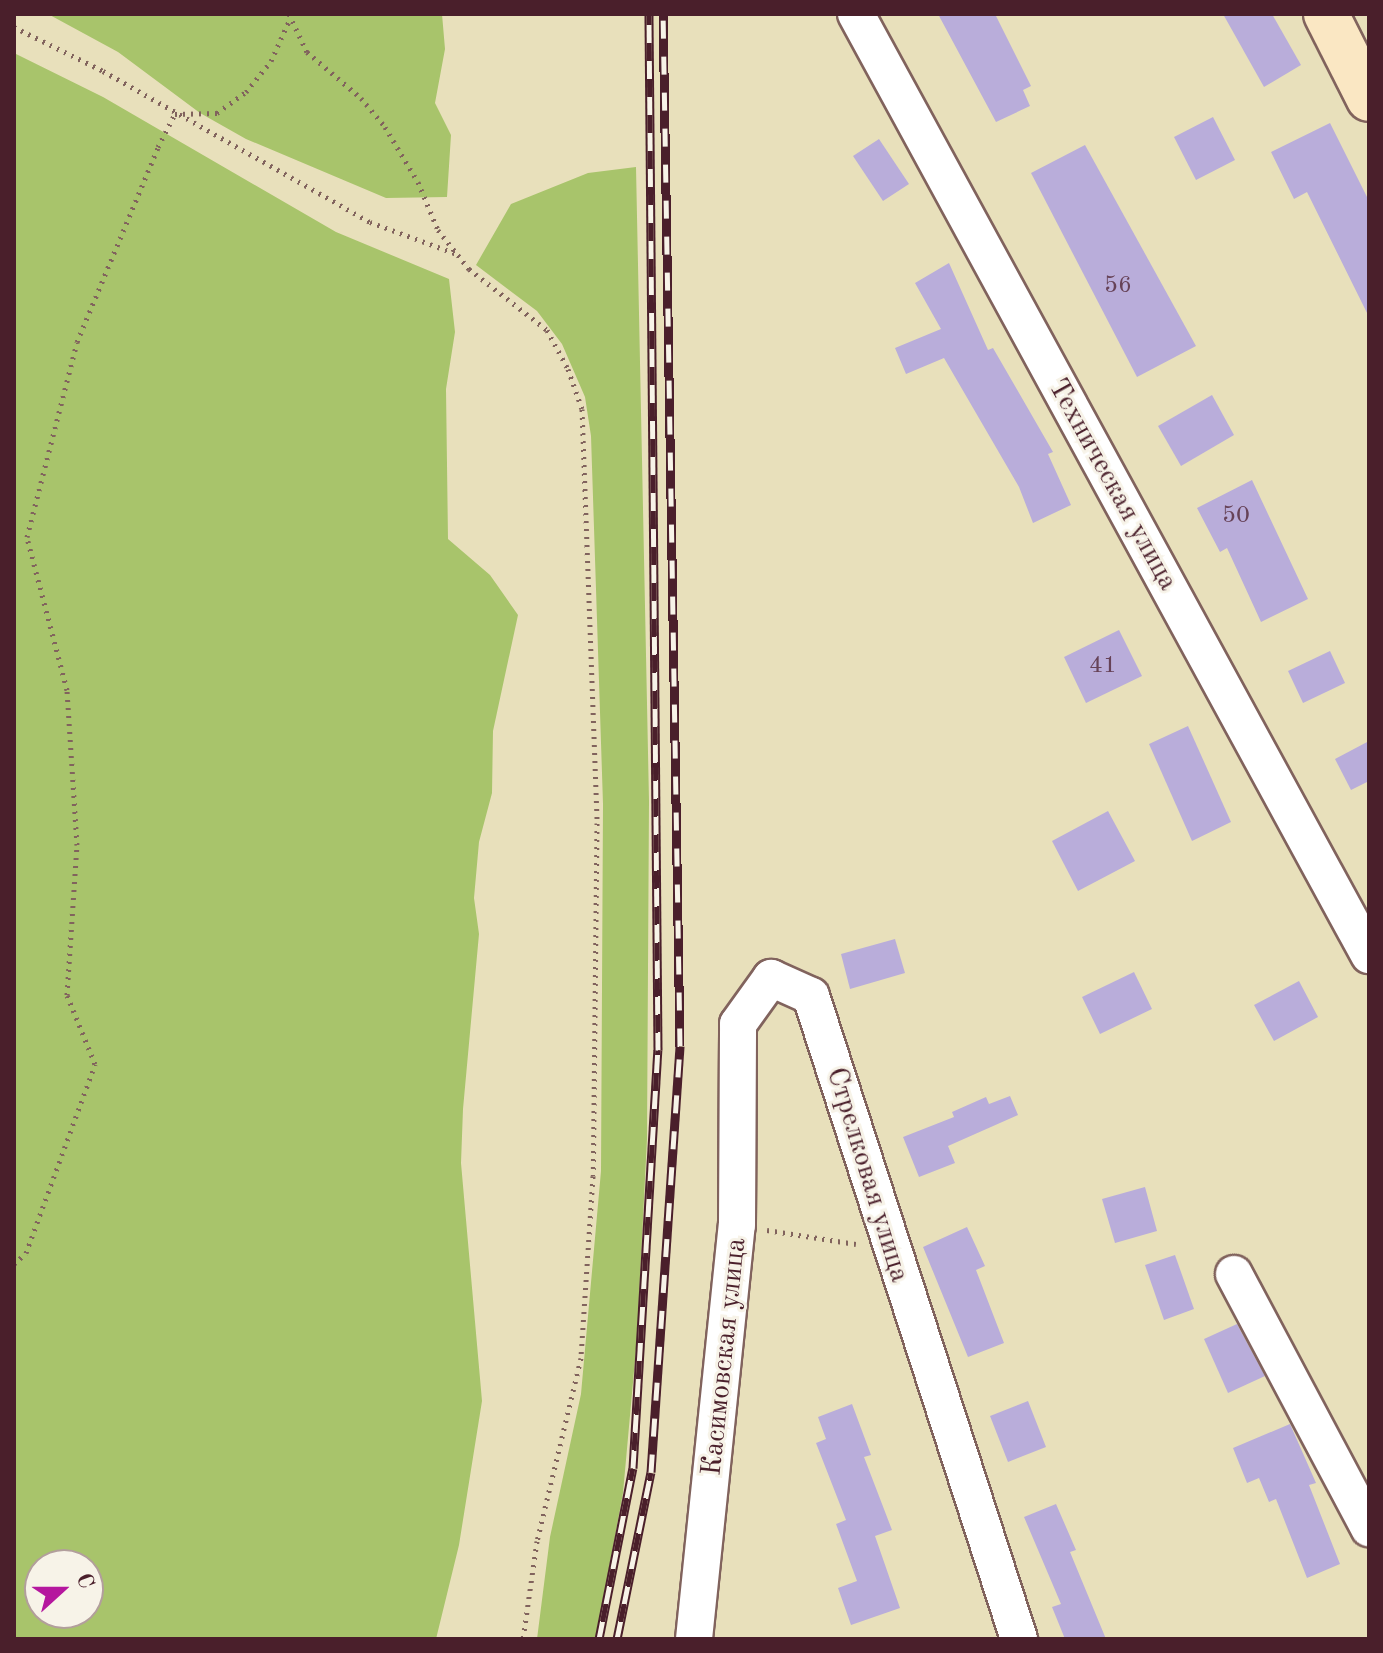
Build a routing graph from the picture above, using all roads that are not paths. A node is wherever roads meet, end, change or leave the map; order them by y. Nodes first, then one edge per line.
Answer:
1 (856, 14) edge
2 (1326, 14) edge
3 (1369, 99) edge
4 (1369, 955) edge
5 (737, 1225) joint
6 (1234, 1274) dead end
7 (1369, 1528) edge
8 (694, 1639) edge
9 (1019, 1639) edge

1 - 4 street, Техническая улица
2 - 3 street
5 - 8 street, Касимовская улица
5 - 9 street, Стрелковая улица
6 - 7 street

